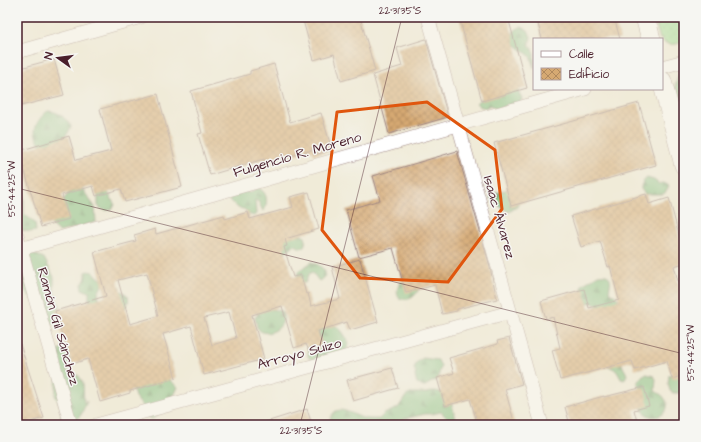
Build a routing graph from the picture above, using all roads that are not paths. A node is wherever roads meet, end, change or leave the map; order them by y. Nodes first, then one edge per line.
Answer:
1 (141, 17) edge
2 (428, 17) edge
3 (645, 17) edge
4 (651, 38) edge
5 (17, 52) edge
6 (684, 61) edge
7 (663, 67) edge
8 (663, 85) edge
9 (581, 90) edge
10 (458, 125) junction
11 (684, 164) edge
12 (17, 235) edge
13 (19, 250) edge
14 (510, 312) junction
15 (71, 425) edge
16 (96, 425) edge
17 (542, 425) edge

1 - 5 street
2 - 10 street, Isaac Álvarez
3 - 4 main road
6 - 7 street
8 - 11 main road
9 - 10 street, Fulgencio R. Moreno
10 - 13 street, Fulgencio R. Moreno
10 - 14 street, Isaac Álvarez
12 - 13 street, Ramón Gil Sánchez
13 - 15 street, Ramón Gil Sánchez
14 - 16 street, Arroyo Suizo
14 - 17 street, Isaac Álvarez

